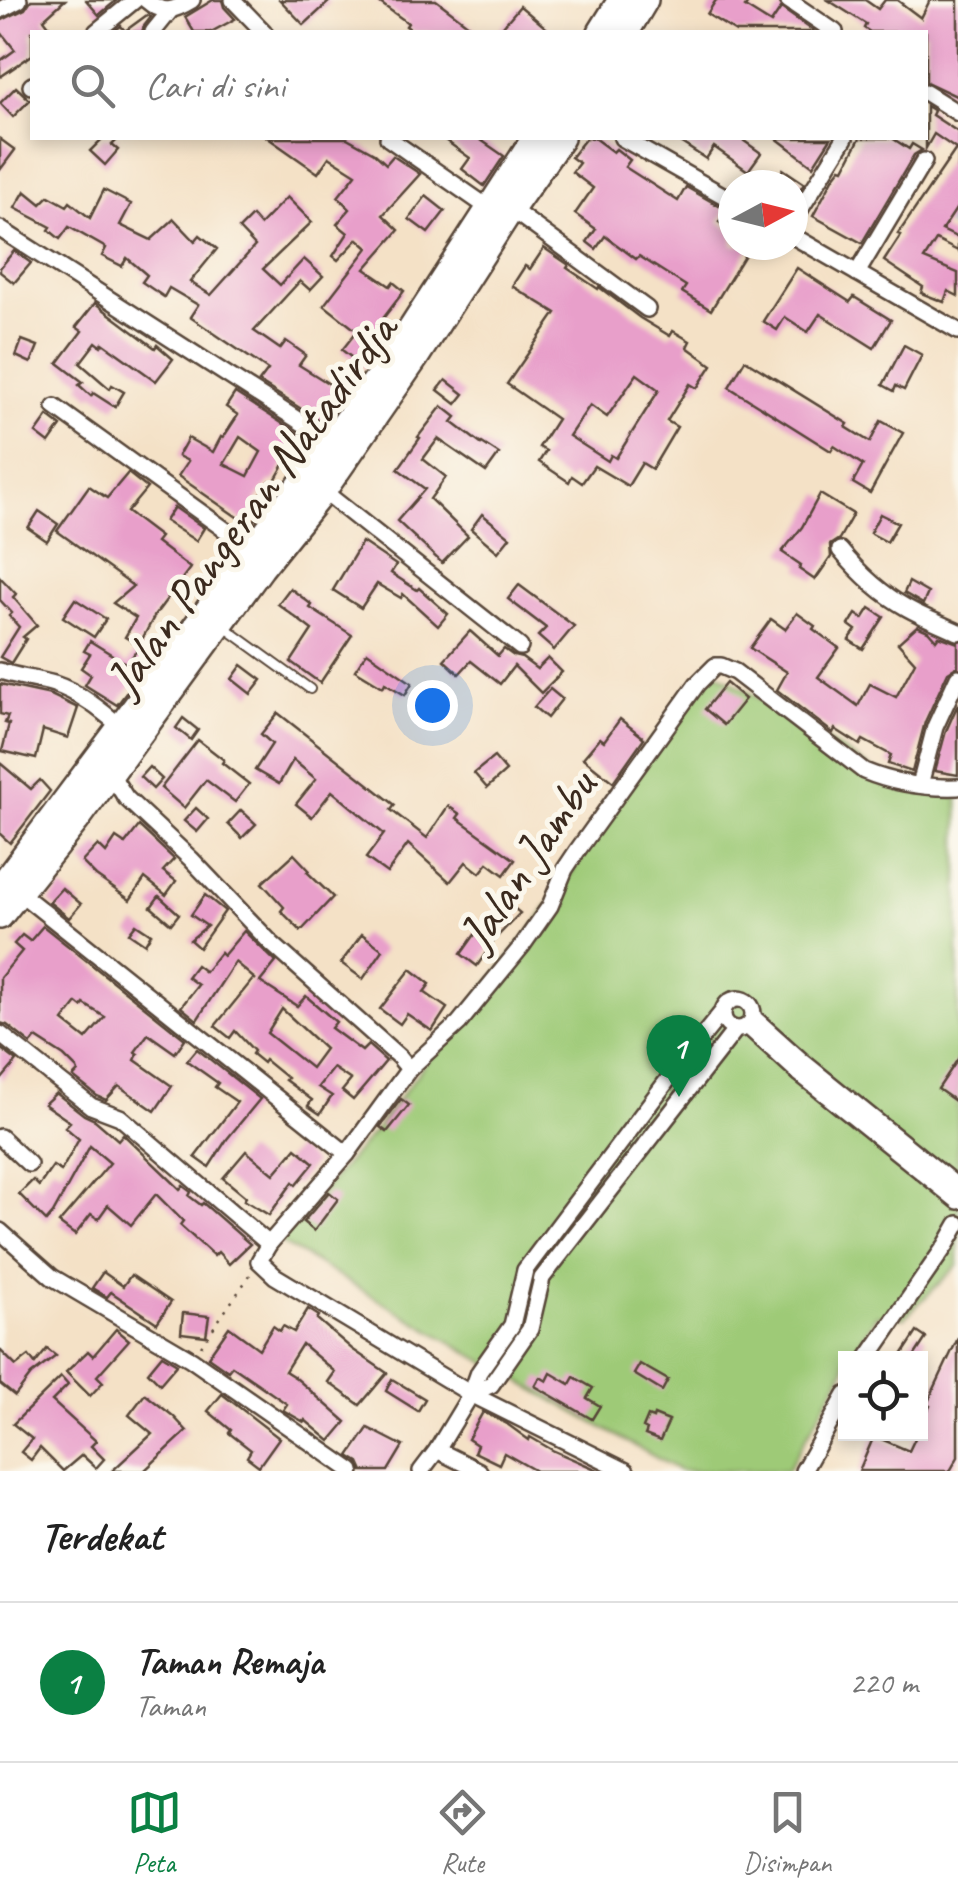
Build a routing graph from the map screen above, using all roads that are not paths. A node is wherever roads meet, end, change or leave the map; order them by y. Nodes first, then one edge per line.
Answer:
1 (19, 0) edge
2 (136, 0) edge
3 (146, 0) edge
4 (192, 0) edge
5 (233, 0) edge
6 (621, 0) edge
7 (646, 0) edge
8 (788, 0) edge
9 (0, 10) edge
10 (170, 11) junction
11 (98, 30) edge
12 (155, 30) edge
13 (262, 30) edge
14 (602, 30) edge
15 (627, 30) edge
16 (832, 30) edge
17 (928, 94) edge
18 (958, 114) edge
19 (391, 140) edge
20 (534, 140) edge
21 (558, 140) edge
22 (626, 140) edge
23 (844, 140) edge
24 (924, 161) dead end
25 (718, 192) edge
26 (808, 197) edge
27 (500, 209) junction
28 (0, 229) edge
29 (808, 245) edge
30 (857, 273) junction
31 (648, 310) dead end
32 (958, 331) edge
33 (55, 407) dead end
34 (340, 448) junction
35 (324, 491) junction
36 (254, 550) junction
37 (840, 550) dead end
38 (219, 624) junction
39 (958, 632) edge
40 (520, 648) dead end
41 (0, 671) edge
42 (958, 677) edge
43 (310, 689) dead end
44 (120, 727) junction
45 (110, 774) junction
46 (920, 785) junction
47 (958, 787) edge
48 (67, 815) junction
49 (10, 891) edge
50 (0, 916) edge
51 (723, 1012) junction
52 (745, 1024) junction
53 (0, 1034) edge
54 (409, 1069) junction
55 (0, 1137) edge
56 (347, 1154) junction
57 (29, 1164) dead end
58 (958, 1187) edge
59 (958, 1201) edge
60 (958, 1224) edge
61 (0, 1231) edge
62 (269, 1244) junction
63 (873, 1351) edge
64 (471, 1394) junction
65 (838, 1409) edge
66 (437, 1450) junction
67 (352, 1471) edge
68 (421, 1471) edge
69 (478, 1471) edge
70 (626, 1471) edge
71 (803, 1471) edge

1 - 9 street
2 - 11 street
3 - 10 street
4 - 10 street
5 - 13 street
6 - 14 main road
7 - 15 main road
8 - 16 street
10 - 12 street
17 - 18 street
19 - 27 street
20 - 27 main road, Jalan Pangeran Natadirdja
21 - 27 main road, Jalan Pangeran Natadirdja
22 - 25 street
23 - 26 street
24 - 30 street
27 - 31 street
27 - 34 main road, Jalan Pangeran Natadirdja
28 - 34 street
29 - 30 street
30 - 32 street
33 - 36 street
34 - 35 main road, Jalan Pangeran Natadirdja
34 - 36 main road, Jalan Pangeran Natadirdja
35 - 38 main road, Jalan Pangeran Natadirdja
35 - 40 street
36 - 44 main road, Jalan Pangeran Natadirdja
37 - 39 street
38 - 43 lane
38 - 45 main road, Jalan Pangeran Natadirdja
41 - 44 street
42 - 46 street
44 - 48 main road, Jalan Pangeran Natadirdja
45 - 48 main road, Jalan Pangeran Natadirdja
45 - 54 street
46 - 47 street
46 - 54 street, Jalan Jambu
48 - 49 main road, Jalan Pangeran Natadirdja
49 - 50 main road, Jalan Pangeran Natadirdja
49 - 56 street
51 - 52 street
51 - 52 street
51 - 64 street
52 - 58 street
52 - 59 street
52 - 64 street
53 - 62 street
54 - 56 street, Jalan Jambu
55 - 57 street
56 - 62 street, Jalan Jambu
60 - 63 street
61 - 67 street
62 - 64 street, Jalan Jambu
64 - 66 street
64 - 70 street
65 - 71 street
66 - 68 street
66 - 69 street

